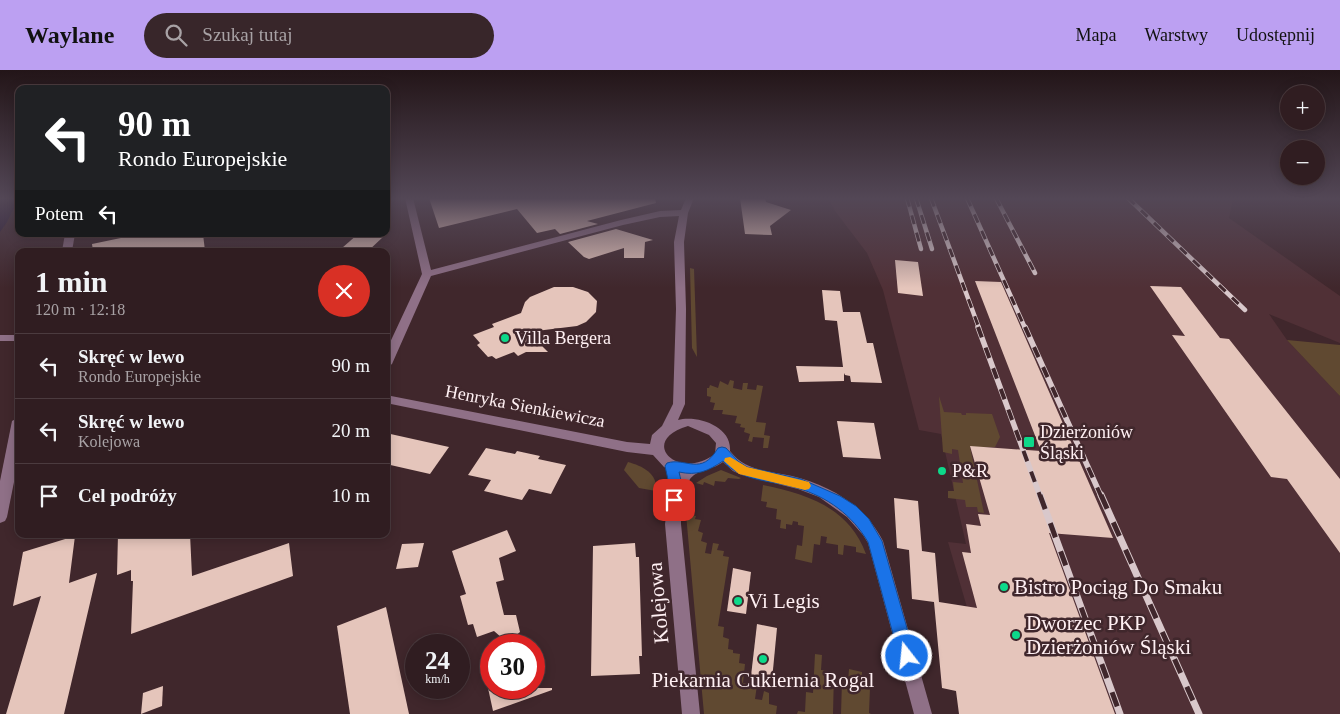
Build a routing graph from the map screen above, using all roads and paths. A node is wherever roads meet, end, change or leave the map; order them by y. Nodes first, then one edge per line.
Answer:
1 (416, 228) edge
2 (598, 228) edge
3 (682, 228) edge
4 (427, 274) junction
5 (0, 338) edge
6 (15, 338) edge
7 (390, 355) edge
8 (390, 400) edge
9 (679, 404) junction
10 (688, 422) junction
11 (668, 427) junction
12 (15, 441) edge
13 (656, 450) junction
14 (722, 451) junction
15 (672, 466) junction
16 (691, 470) junction
17 (677, 489) junction
18 (0, 517) edge
19 (691, 714) edge
20 (923, 714) edge

1 - 4 street
2 - 4 street
3 - 9 street
4 - 7 street
5 - 6 street
8 - 13 street, Henryka Sienkiewicza
9 - 10 street
9 - 11 street
10 - 11 street
10 - 14 street
11 - 13 street
12 - 18 street
13 - 15 street
14 - 16 street
14 - 20 street
15 - 16 street
15 - 17 street, Kolejowa
16 - 17 street, Kolejowa
17 - 19 street, Kolejowa

